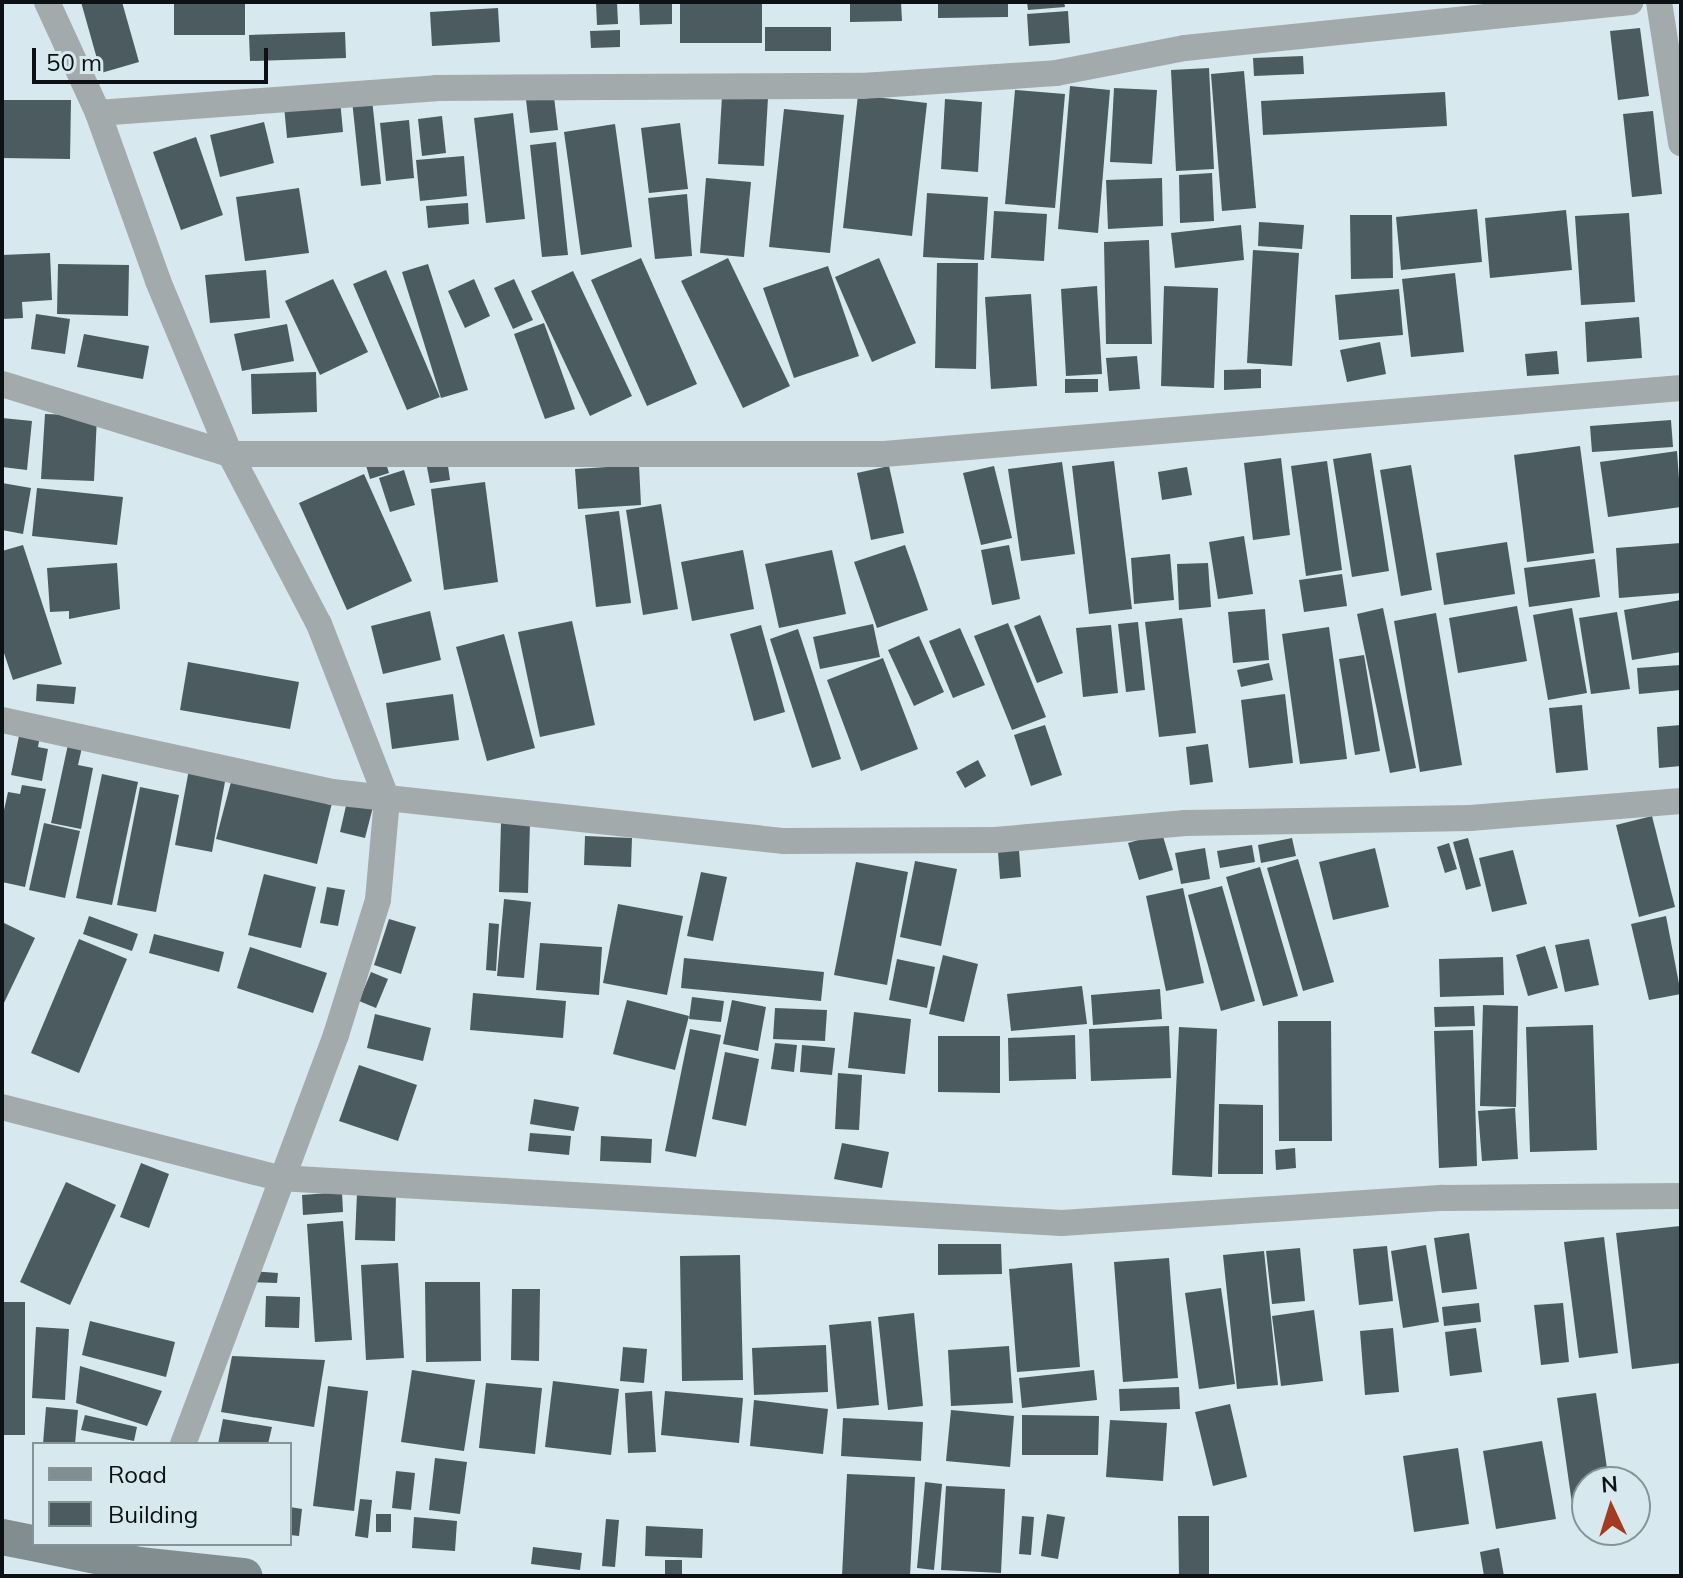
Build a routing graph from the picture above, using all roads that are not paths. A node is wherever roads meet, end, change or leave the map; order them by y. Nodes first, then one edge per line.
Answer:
1 (47, 2) edge
2 (1631, 2) edge
3 (1659, 2) edge
4 (1676, 62) edge
5 (98, 113) junction
6 (1681, 143) edge
7 (2, 384) edge
8 (1681, 388) edge
9 (230, 454) junction
10 (2, 720) edge
11 (387, 799) junction
12 (1681, 801) edge
13 (2, 1107) edge
14 (279, 1178) junction
15 (1681, 1196) edge
16 (184, 1442) edge
17 (2, 1537) edge
18 (32, 1543) edge
19 (57, 1546) edge
20 (143, 1554) edge
21 (222, 1573) edge

1 - 5 street
2 - 5 street
3 - 4 street
4 - 6 street
5 - 9 street
7 - 9 street
8 - 9 street
9 - 11 street
10 - 11 street
11 - 12 street
11 - 14 street
13 - 14 street
14 - 15 street
14 - 16 street
17 - 18 street
19 - 20 street
20 - 21 street

